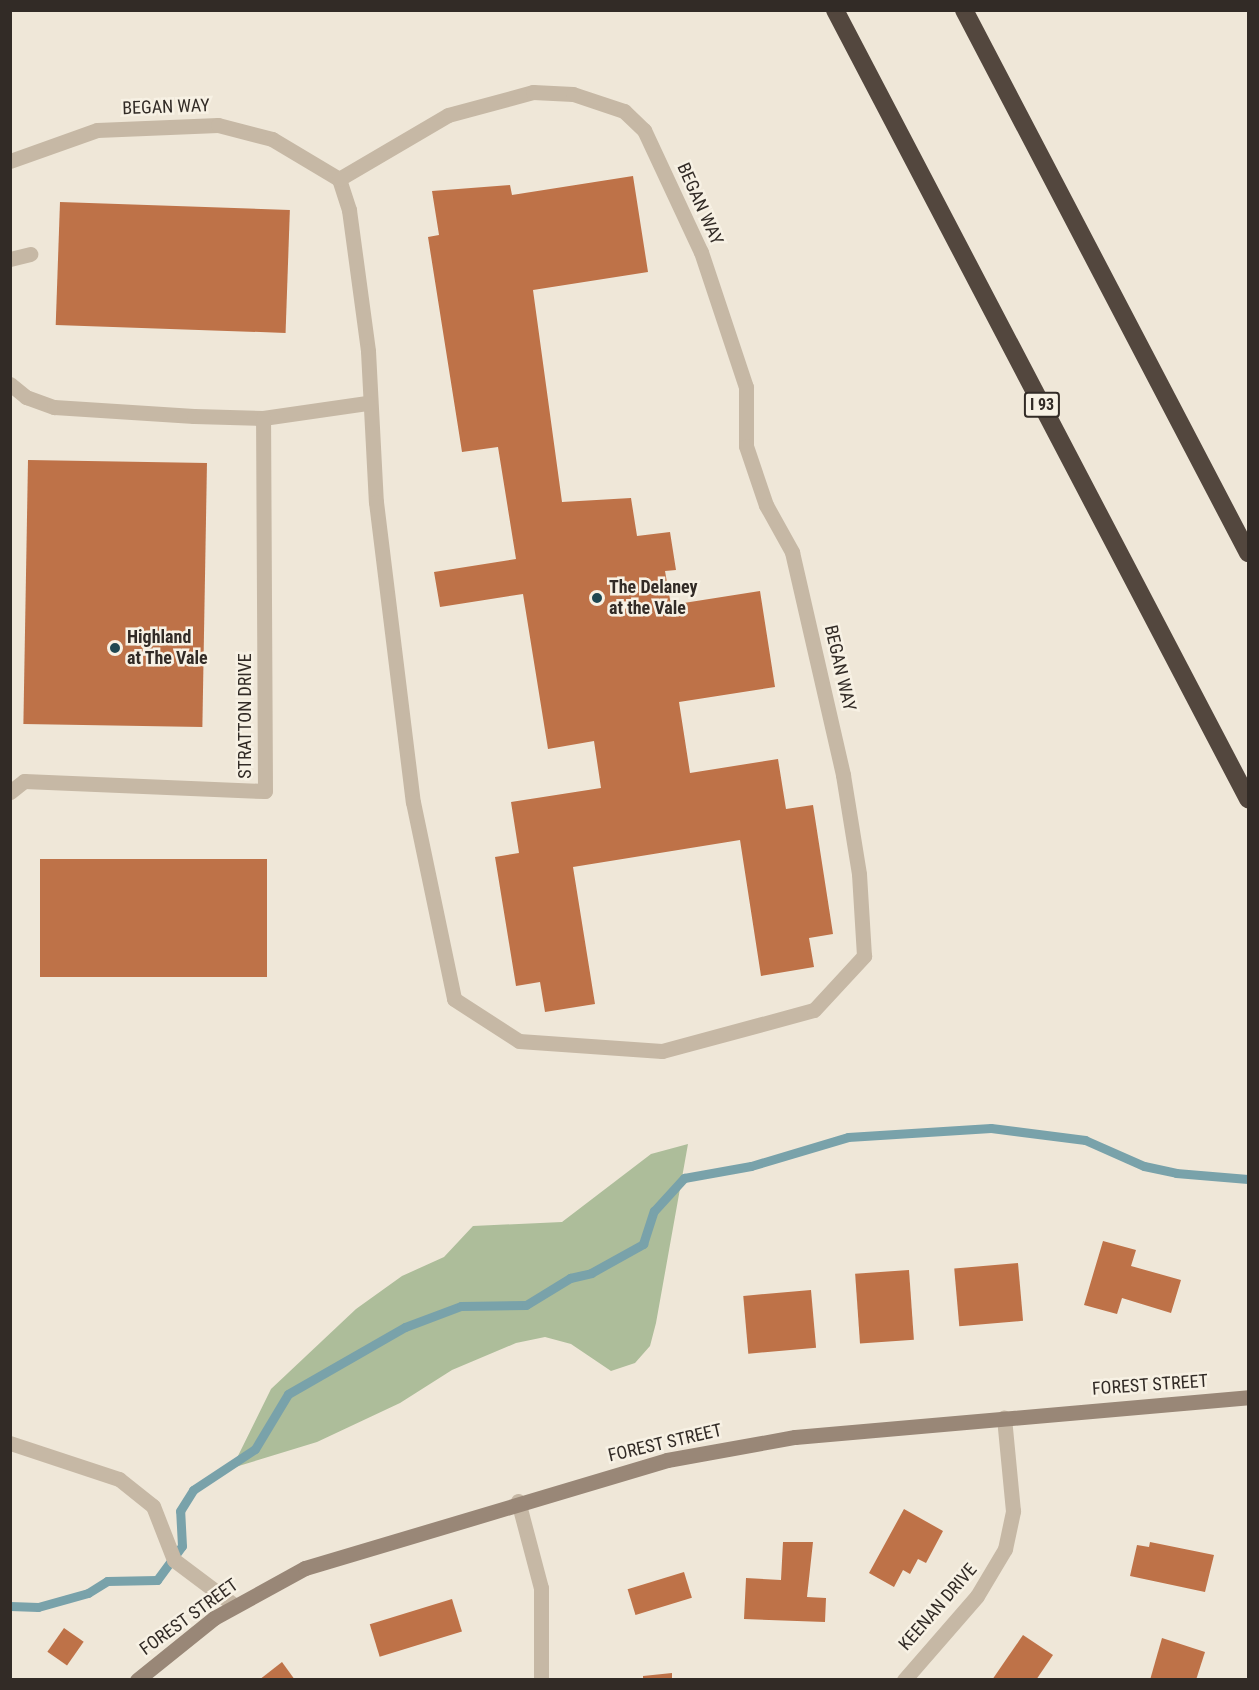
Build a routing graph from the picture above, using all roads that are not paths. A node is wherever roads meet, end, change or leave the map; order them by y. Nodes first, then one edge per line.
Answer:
1 (835, 10) edge
2 (964, 10) edge
3 (10, 161) edge
4 (339, 179) junction
5 (30, 254) dead end
6 (10, 259) edge
7 (10, 384) edge
8 (367, 403) junction
9 (262, 418) junction
10 (1248, 553) edge
11 (10, 792) edge
12 (1248, 798) edge
13 (1248, 1397) edge
14 (1004, 1417) junction
15 (10, 1443) edge
16 (518, 1501) junction
17 (234, 1605) junction
18 (137, 1680) edge
19 (541, 1680) edge
20 (904, 1680) edge

1 - 12 highway, I 93
2 - 10 highway
3 - 4 street, BEGAN WAY
4 - 8 street
4 - 8 street, BEGAN WAY
5 - 6 street
7 - 9 street
8 - 9 street
9 - 11 street, STRATTON DRIVE
13 - 14 main road, FOREST STREET
14 - 16 main road, FOREST STREET
14 - 20 street, KEENAN DRIVE
15 - 17 street
16 - 17 main road, FOREST STREET
16 - 19 street
17 - 18 main road, FOREST STREET

